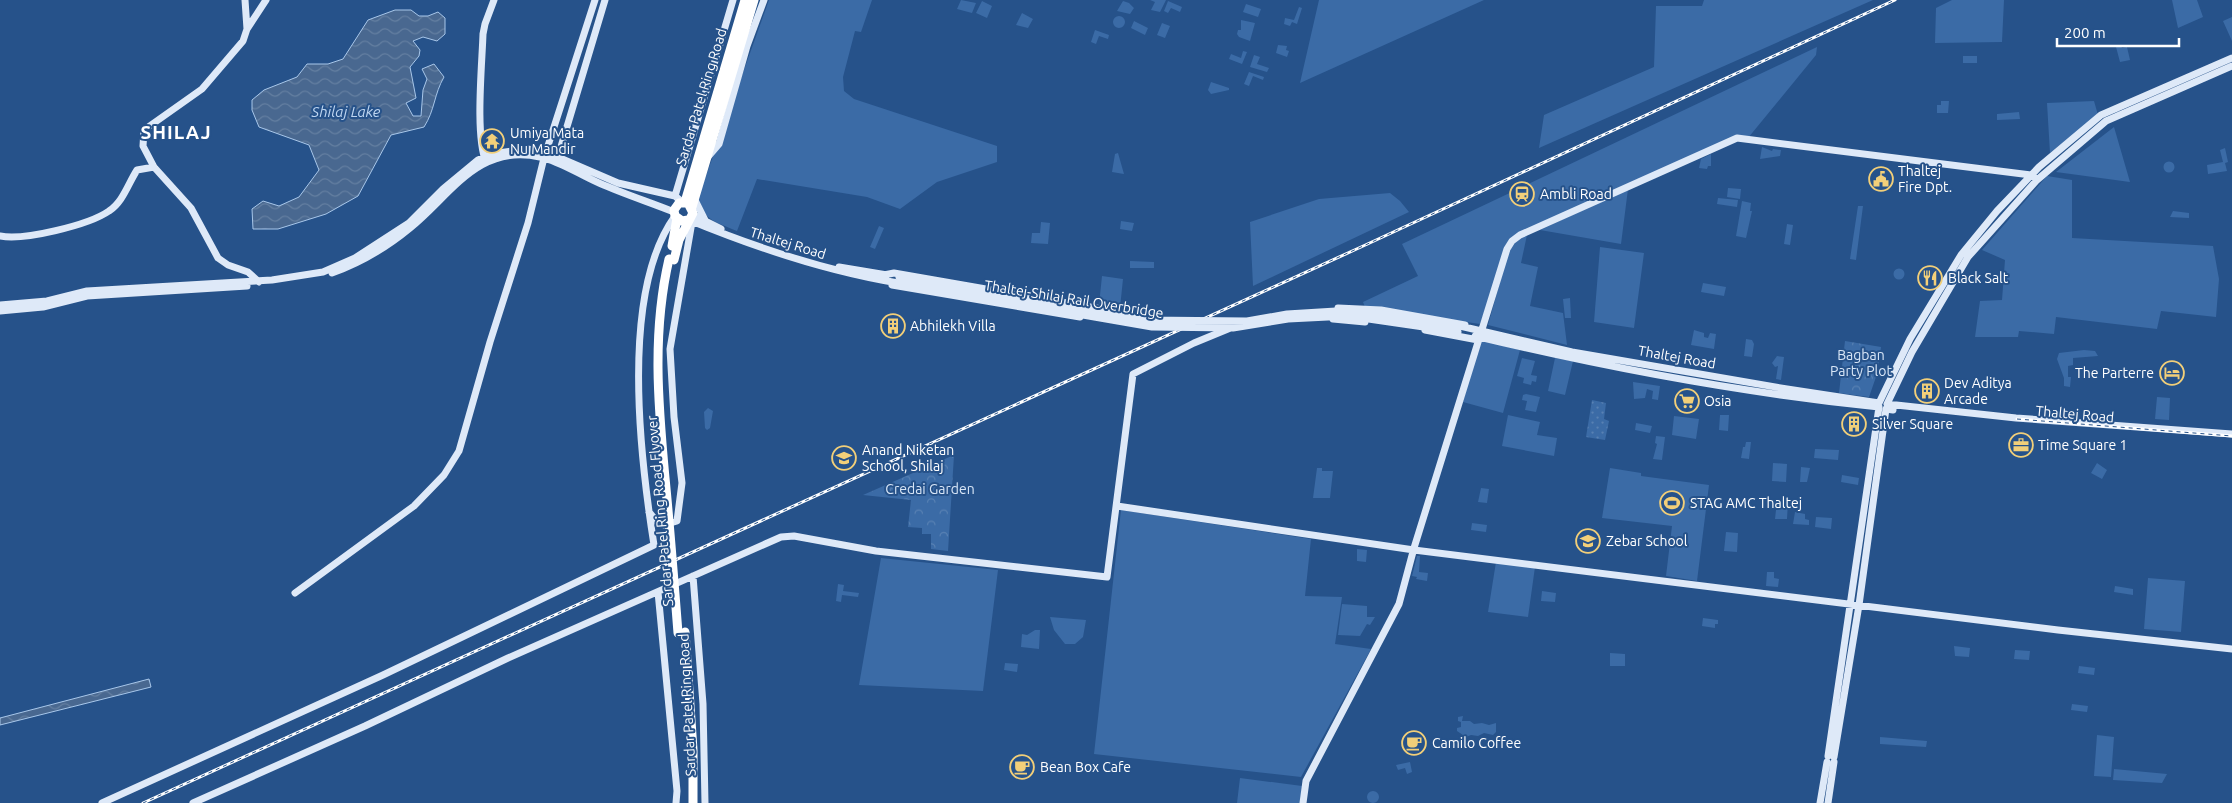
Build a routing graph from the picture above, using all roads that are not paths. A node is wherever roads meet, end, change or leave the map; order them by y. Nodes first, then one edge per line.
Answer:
1 (244, 0) edge
2 (266, 0) edge
3 (494, 0) edge
4 (596, 0) edge
5 (605, 0) edge
6 (733, 0) edge
7 (745, 0) edge
8 (754, 0) edge
9 (764, 0) edge
10 (247, 30) junction
11 (2232, 58) edge
12 (2232, 66) edge
13 (545, 155) junction
14 (705, 159) junction
15 (486, 160) junction
16 (557, 160) junction
17 (154, 167) junction
18 (2034, 177) junction
19 (694, 198) junction
20 (687, 209) junction
21 (675, 215) junction
22 (706, 222) junction
23 (0, 236) edge
24 (671, 259) junction
25 (884, 278) junction
26 (260, 283) junction
27 (0, 305) edge
28 (1080, 305) junction
29 (0, 310) edge
30 (1080, 317) junction
31 (1233, 327) junction
32 (1471, 332) junction
33 (1480, 336) junction
34 (1883, 406) junction
35 (1967, 414) junction
36 (2232, 434) edge
37 (2232, 439) edge
38 (1117, 506) junction
39 (649, 511) junction
40 (1414, 550) junction
41 (693, 576) junction
42 (658, 592) junction
43 (295, 593) dead end
44 (1855, 604) junction
45 (2232, 649) edge
46 (1831, 759) junction
47 (102, 803) edge
48 (193, 803) edge
49 (676, 803) edge
50 (688, 803) edge
51 (693, 803) edge
52 (705, 803) edge
53 (1303, 803) edge
54 (1820, 803) edge
55 (1828, 803) edge

1 - 10 street
2 - 10 street
3 - 15 street
4 - 13 street
5 - 16 street
6 - 20 street, Sardar Patel Ring Road
7 - 20 highway, Sardar Patel Ring Road
8 - 14 highway, Sardar Patel Ring Road
9 - 14 street, Sardar Patel Ring Road
10 - 17 street
11 - 18 street
12 - 18 street
13 - 15 street
13 - 16 street
13 - 43 street
14 - 19 highway, Sardar Patel Ring Road
15 - 26 street
16 - 20 street
16 - 21 street
17 - 23 street
17 - 26 street
18 - 33 street
18 - 34 street
19 - 20 highway, Sardar Patel Ring Road
19 - 22 street
20 - 21 highway
20 - 21 highway
20 - 22 street
20 - 24 highway, Sardar Patel Ring Road Flyover
20 - 25 street, Thaltej Road
20 - 39 street, Sardar Patel Ring Road
21 - 24 highway, Sardar Patel Ring Road Flyover
21 - 39 street
22 - 25 street
24 - 50 highway, Sardar Patel Ring Road Flyover, bridge
24 - 51 highway, Sardar Patel Ring Road Flyover
25 - 28 street
25 - 30 street
25 - 32 street, Thaltej-Shilaj Rail Overbridge, bridge
26 - 27 street
26 - 29 street
28 - 30 street
28 - 30 street
31 - 32 street
31 - 33 street
31 - 38 street
32 - 33 street, Thaltej Road
33 - 34 street, Thaltej Road
33 - 40 street
34 - 35 street, Thaltej Road
34 - 44 street
35 - 36 street, Thaltej Road
35 - 37 street, Thaltej Road
38 - 40 street
38 - 41 street
39 - 47 street
40 - 44 street
40 - 53 street
41 - 42 street
41 - 52 street, Sardar Patel Ring Road
42 - 48 street
42 - 49 street, Sardar Patel Ring Road
44 - 45 street
44 - 46 street
46 - 54 street
46 - 55 street

